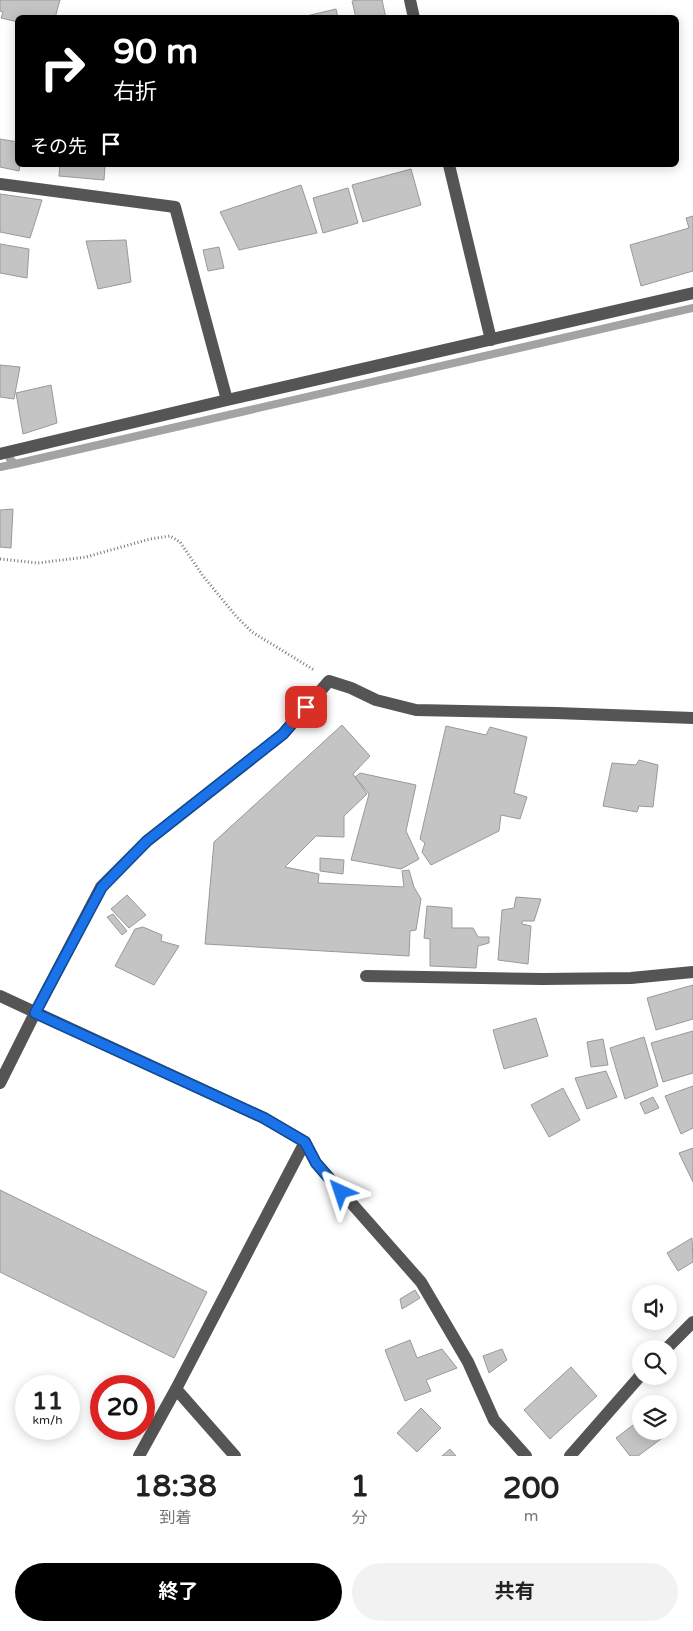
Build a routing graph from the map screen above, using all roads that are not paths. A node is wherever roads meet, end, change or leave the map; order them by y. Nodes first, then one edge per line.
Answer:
1 (410, 0) edge
2 (413, 15) edge
3 (449, 167) edge
4 (0, 184) edge
5 (693, 293) edge
6 (491, 340) junction
7 (227, 400) junction
8 (0, 454) edge
9 (693, 718) edge
10 (693, 972) edge
11 (366, 976) dead end
12 (0, 996) edge
13 (35, 1013) junction
14 (0, 1083) edge
15 (305, 1142) junction
16 (693, 1322) edge
17 (675, 1340) edge
18 (632, 1385) edge
19 (176, 1389) junction
20 (139, 1456) edge
21 (235, 1456) edge
22 (526, 1456) edge
23 (570, 1456) edge

1 - 2 street
3 - 6 street
4 - 7 street
5 - 6 street
6 - 7 street
7 - 8 street
9 - 13 street
10 - 11 street
12 - 13 street
13 - 14 street
13 - 15 street
15 - 19 street
15 - 22 street
16 - 17 street
18 - 23 street
19 - 20 street
19 - 21 street

